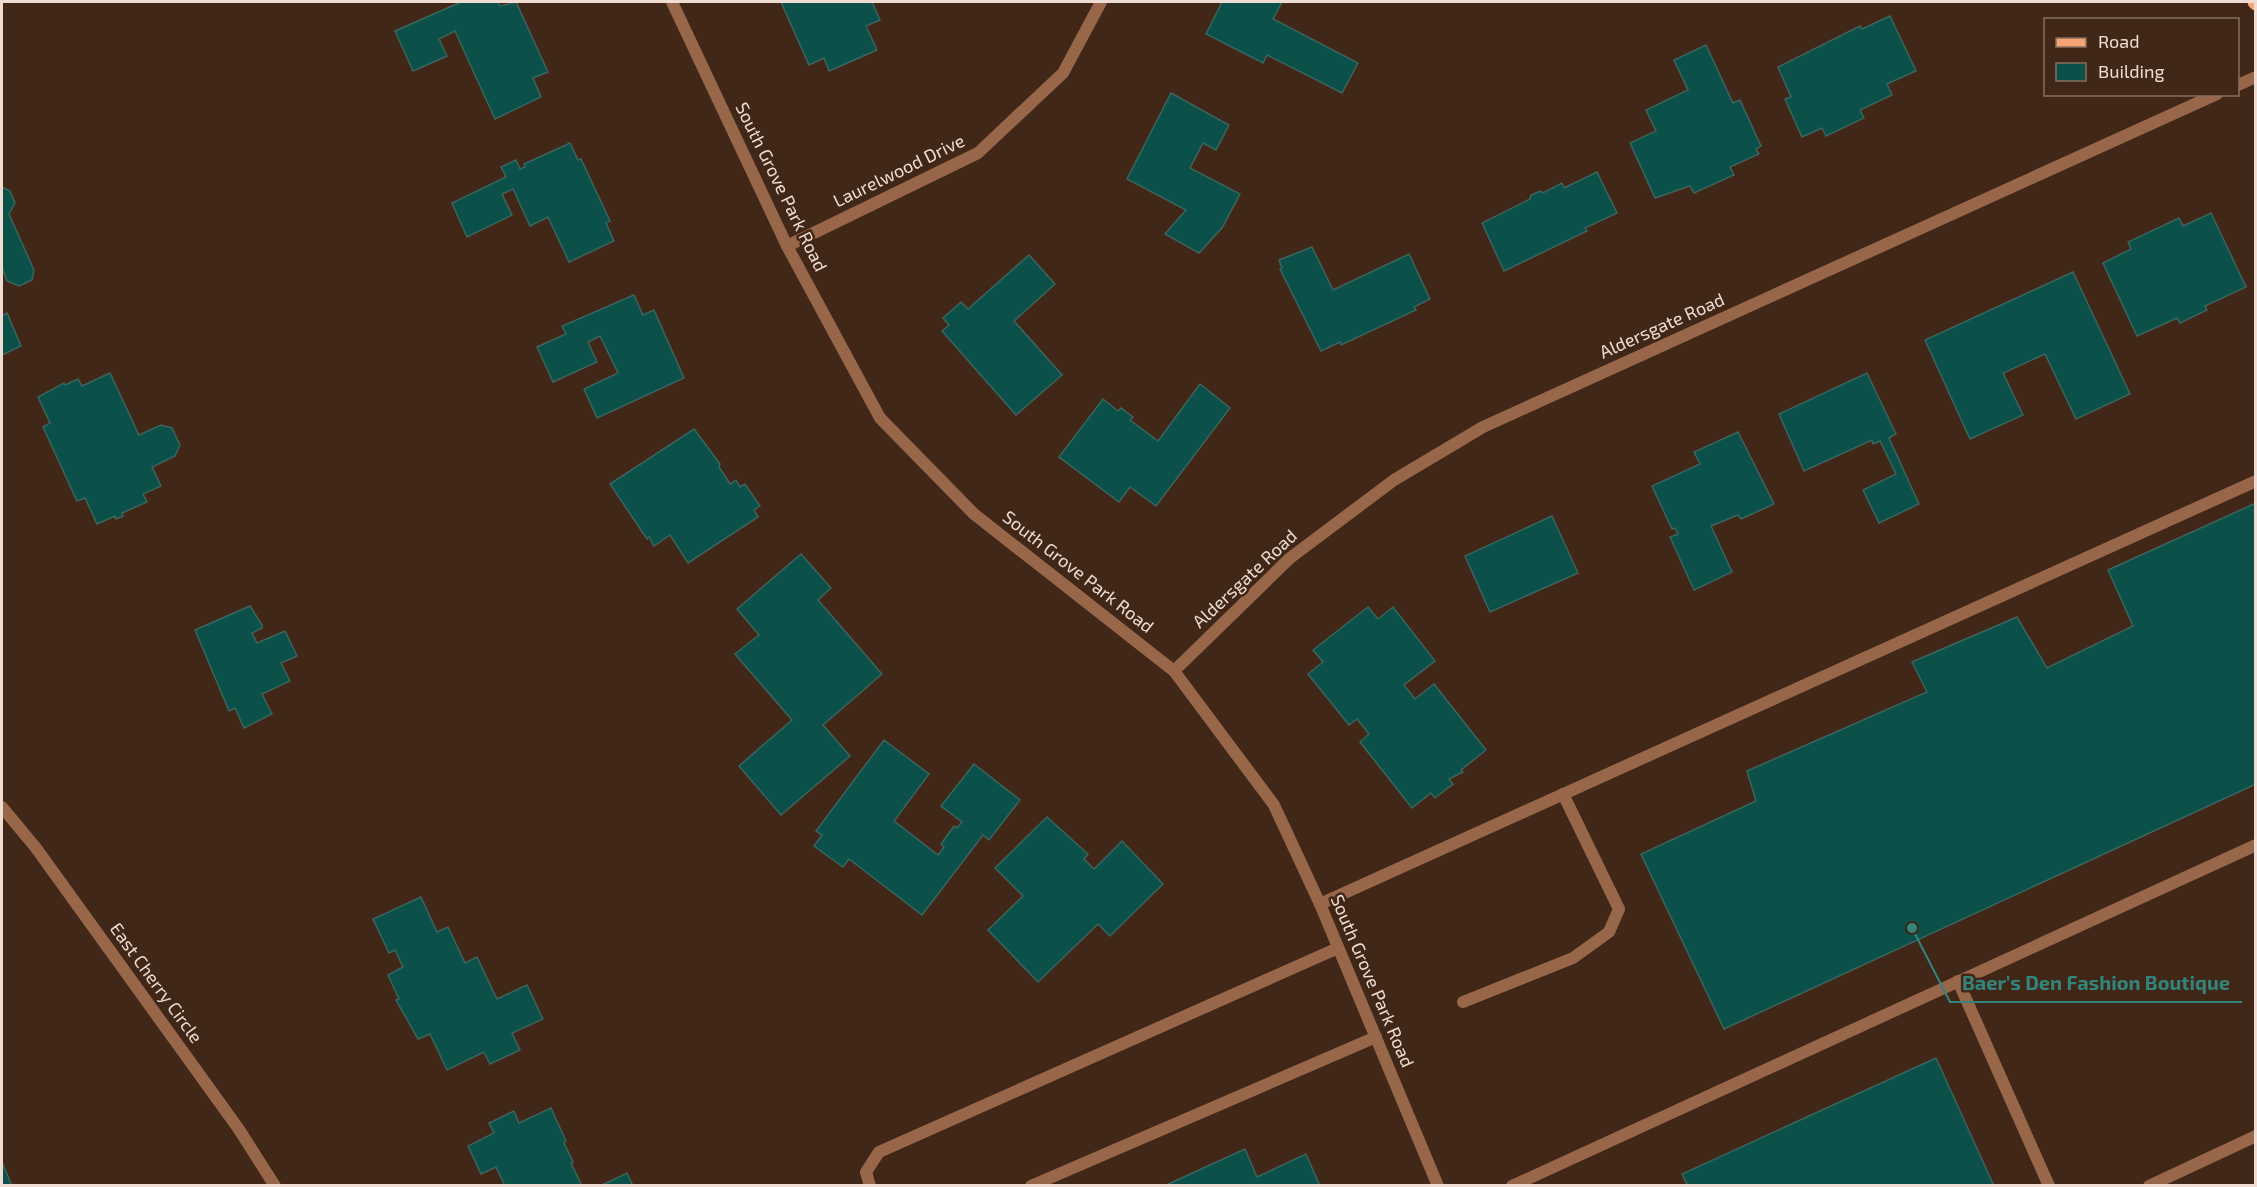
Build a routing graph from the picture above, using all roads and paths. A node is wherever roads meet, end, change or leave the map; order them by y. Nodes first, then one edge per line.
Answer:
1 (672, 2) edge
2 (1101, 2) edge
3 (2256, 77) edge
4 (2239, 85) edge
5 (2213, 96) edge
6 (787, 246) junction
7 (2256, 480) edge
8 (1174, 671) junction
9 (1563, 794) junction
10 (2, 807) edge
11 (2256, 845) edge
12 (1320, 904) junction
13 (1338, 948) junction
14 (1958, 981) junction
15 (1463, 1002) dead end
16 (1376, 1037) junction
17 (2256, 1136) edge
18 (275, 1185) edge
19 (870, 1185) edge
20 (1030, 1185) edge
21 (1438, 1185) edge
22 (1512, 1185) edge
23 (2049, 1185) edge
24 (2149, 1185) edge

1 - 6 street, South Grove Park Road
2 - 6 street, Laurelwood Drive
3 - 4 street
5 - 8 street, Aldersgate Road
6 - 8 street, South Grove Park Road
7 - 9 street
8 - 12 street, South Grove Park Road
9 - 12 street
9 - 15 street
10 - 18 street, East Cherry Circle
11 - 14 street
12 - 13 street, South Grove Park Road
13 - 16 street, South Grove Park Road
13 - 19 street
14 - 22 street
14 - 23 street
16 - 20 street
16 - 21 street, South Grove Park Road
17 - 24 street

